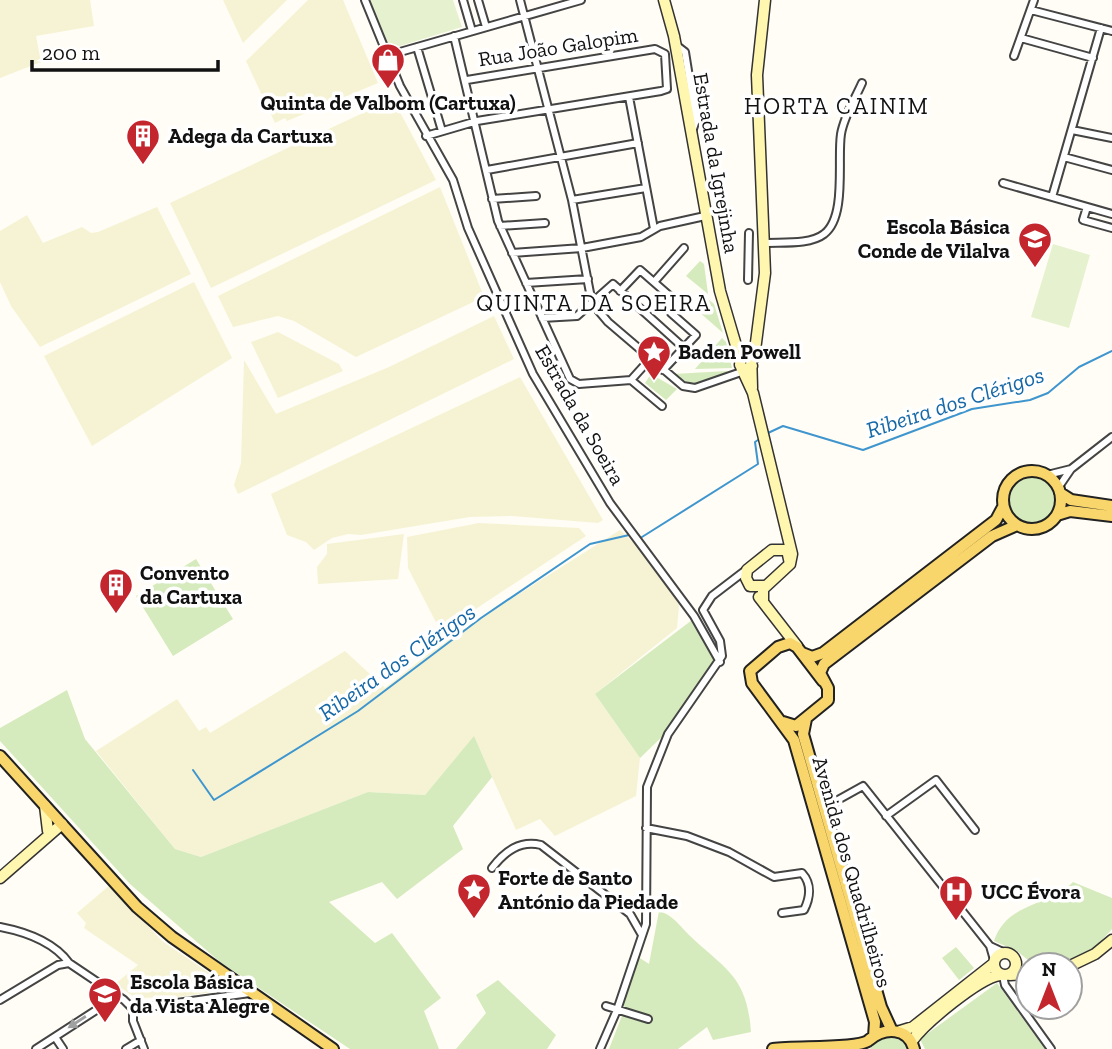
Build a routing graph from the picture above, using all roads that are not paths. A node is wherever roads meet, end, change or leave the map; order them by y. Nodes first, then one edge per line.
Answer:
1 (365, 0) edge
2 (463, 0) edge
3 (478, 0) edge
4 (520, 0) edge
5 (581, 0) edge
6 (664, 0) edge
7 (765, 0) edge
8 (1034, 0) edge
9 (1031, 10) junction
10 (526, 15) junction
11 (486, 27) junction
12 (1101, 28) junction
13 (472, 31) junction
14 (1112, 31) edge
15 (454, 36) junction
16 (1021, 38) junction
17 (417, 47) junction
18 (386, 56) junction
19 (1014, 56) dead end
20 (1093, 58) junction
21 (538, 67) junction
22 (467, 80) junction
23 (862, 83) dead end
24 (629, 96) junction
25 (548, 109) junction
26 (477, 121) junction
27 (1072, 130) junction
28 (442, 131) junction
29 (426, 136) junction
30 (1112, 138) edge
31 (638, 143) junction
32 (562, 157) junction
33 (1064, 157) junction
34 (487, 170) junction
35 (1112, 170) edge
36 (1003, 183) dead end
37 (646, 188) junction
38 (536, 196) dead end
39 (1052, 197) junction
40 (492, 199) junction
41 (572, 200) junction
42 (1087, 207) junction
43 (1112, 214) edge
44 (705, 216) junction
45 (545, 223) dead end
46 (500, 226) junction
47 (1112, 228) edge
48 (654, 229) junction
49 (749, 233) dead end
50 (765, 243) junction
51 (582, 248) junction
52 (684, 248) dead end
53 (512, 253) junction
54 (749, 255) junction
55 (765, 255) junction
56 (588, 279) junction
57 (748, 280) dead end
58 (654, 282) junction
59 (526, 283) junction
60 (620, 290) junction
61 (592, 303) junction
62 (542, 318) junction
63 (684, 348) junction
64 (650, 359) junction
65 (746, 362) junction
66 (663, 370) junction
67 (631, 380) junction
68 (662, 406) dead end
69 (1112, 437) edge
70 (1071, 468) junction
71 (1047, 475) junction
72 (1059, 491) junction
73 (1112, 506) edge
74 (1003, 507) junction
75 (1057, 515) junction
76 (1112, 516) edge
77 (1017, 525) junction
78 (786, 532) junction
79 (772, 550) junction
80 (790, 564) junction
81 (750, 567) junction
82 (731, 582) junction
83 (749, 585) junction
84 (766, 586) junction
85 (763, 602) junction
86 (781, 626) junction
87 (778, 647) junction
88 (800, 650) junction
89 (720, 662) junction
90 (825, 683) junction
91 (807, 718) junction
92 (783, 722) junction
93 (0, 756) edge
94 (821, 797) junction
95 (836, 801) junction
96 (45, 805) junction
97 (886, 816) junction
98 (827, 818) junction
99 (62, 824) junction
100 (646, 828) junction
101 (975, 830) dead end
102 (50, 833) junction
103 (74, 837) junction
104 (492, 868) dead end
105 (0, 878) edge
106 (646, 904) junction
107 (782, 913) dead end
108 (629, 914) junction
109 (0, 927) edge
110 (642, 935) junction
111 (1112, 940) edge
112 (990, 946) junction
113 (1005, 953) junction
114 (1014, 959) edge
115 (1084, 960) edge
116 (994, 962) junction
117 (69, 963) junction
118 (1014, 970) edge
119 (1004, 975) junction
120 (1014, 975) edge
121 (237, 985) junction
122 (250, 993) junction
123 (118, 996) junction
124 (223, 996) junction
125 (0, 1000) edge
126 (606, 1006) dead end
127 (133, 1009) junction
128 (617, 1010) junction
129 (648, 1019) dead end
130 (896, 1031) junction
131 (55, 1037) junction
132 (141, 1040) junction
133 (869, 1042) edge
134 (913, 1045) edge
135 (36, 1049) edge
136 (63, 1049) edge
137 (126, 1049) edge
138 (144, 1049) edge
139 (333, 1049) edge
140 (600, 1049) edge
141 (773, 1049) edge
142 (1051, 1049) edge

1 - 18 street, Estrada da Soeira
2 - 13 street
3 - 11 street
4 - 10 street
5 - 10 street
6 - 44 street, Estrada da Igrejinha
7 - 50 street
8 - 9 street
9 - 12 street
9 - 16 street
10 - 11 street
10 - 21 street
11 - 13 street
12 - 14 street
12 - 20 street
13 - 15 street
15 - 17 street
15 - 22 street
16 - 19 street
16 - 20 street
17 - 18 street
17 - 28 street
18 - 29 street, Estrada da Soeira
20 - 27 street
21 - 22 street, Rua João Galopim
21 - 24 street, Rua João Galopim
21 - 25 street
22 - 26 street
23 - 50 street
24 - 25 street
24 - 31 street
25 - 26 street
25 - 32 street
26 - 28 street
26 - 34 street
27 - 30 street
27 - 33 street
28 - 29 street
29 - 89 street, Estrada da Soeira
31 - 32 street
31 - 37 street
32 - 34 street
32 - 41 street
33 - 35 street
33 - 39 street
34 - 40 street
36 - 39 street
37 - 41 street
37 - 48 street
38 - 40 street
39 - 42 street
40 - 46 street
41 - 51 street
42 - 43 street
42 - 47 street
44 - 48 street
44 - 65 street, Estrada da Igrejinha
45 - 46 street
46 - 53 street
48 - 51 street
49 - 54 street
50 - 55 street
51 - 53 street
51 - 56 street
52 - 58 street
53 - 59 street
54 - 55 street
54 - 57 street
55 - 65 street
56 - 59 street
56 - 61 street
58 - 60 street
58 - 63 street
59 - 62 street
60 - 61 street
60 - 63 street
61 - 62 street
61 - 64 street
62 - 67 street
63 - 66 street
64 - 66 street
64 - 67 street
65 - 66 street
65 - 78 street
67 - 68 street
69 - 70 street
70 - 71 street
70 - 72 street
71 - 72 main road
71 - 74 main road
72 - 73 main road
72 - 75 main road
74 - 77 main road
74 - 88 main road
75 - 76 main road
75 - 77 main road
77 - 90 main road
78 - 79 street
78 - 80 street
79 - 80 street
79 - 81 street
80 - 84 street
81 - 82 street
81 - 83 street
82 - 83 street
82 - 89 street
83 - 84 street
83 - 85 street
84 - 85 street
85 - 86 street
86 - 87 street
86 - 88 street
87 - 88 main road
87 - 92 main road
88 - 90 main road
89 - 100 street
90 - 91 main road
91 - 92 main road
91 - 94 main road, Avenida dos Quadrilheiros
92 - 133 main road, Avenida dos Quadrilheiros
93 - 96 main road
94 - 95 street
94 - 98 main road, Avenida dos Quadrilheiros
95 - 97 street
95 - 98 street
96 - 99 main road
96 - 102 street
97 - 101 street
97 - 112 street
98 - 130 main road, Avenida dos Quadrilheiros
99 - 102 street
99 - 103 main road
100 - 106 street
100 - 107 street
102 - 103 street
102 - 105 street
103 - 121 main road
104 - 108 street
106 - 108 street
106 - 110 street
108 - 110 street
109 - 117 street
110 - 128 street
111 - 115 street
112 - 113 street
112 - 116 street
113 - 114 street
113 - 116 street
116 - 119 street
116 - 130 street
117 - 123 street
117 - 125 street
118 - 119 street
119 - 120 street
119 - 134 street
119 - 142 street
121 - 122 main road
121 - 124 street
122 - 124 street
122 - 139 main road
123 - 127 street
123 -> 131 street
124 - 127 street
126 - 128 street
127 - 132 street
128 - 129 street
128 - 140 street
130 - 133 main road
130 - 134 main road
131 - 135 street
131 - 136 street
132 - 137 street
132 - 138 street
133 - 141 main road

